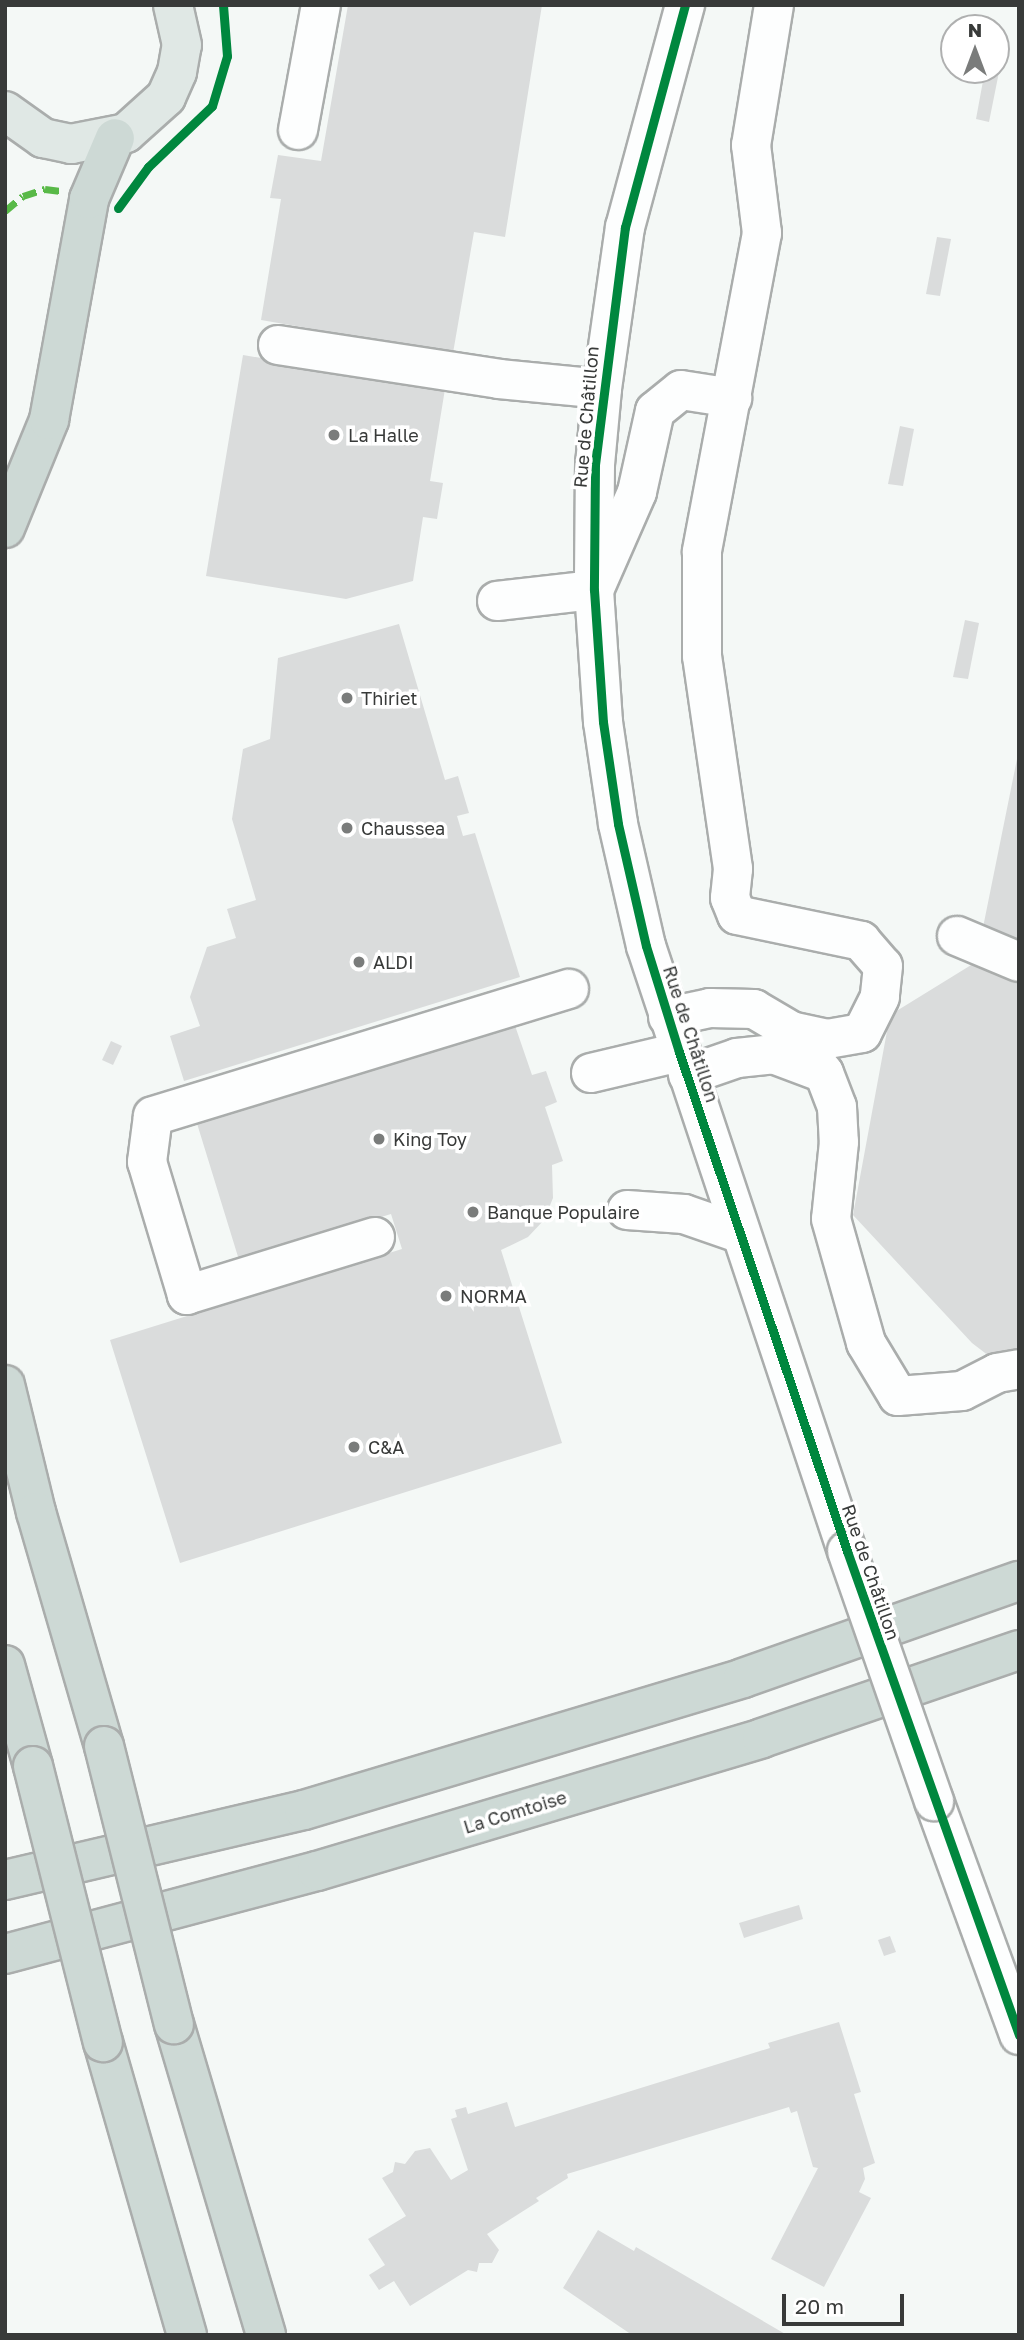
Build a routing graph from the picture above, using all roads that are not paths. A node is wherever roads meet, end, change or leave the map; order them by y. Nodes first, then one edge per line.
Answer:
1 (173, 5) edge
2 (321, 5) edge
3 (685, 5) edge
4 (774, 5) edge
5 (5, 111) edge
6 (298, 130) dead end
7 (115, 138) junction
8 (278, 345) dead end
9 (602, 389) junction
10 (732, 398) junction
11 (5, 528) edge
12 (594, 590) junction
13 (497, 601) dead end
14 (957, 936) dead end
15 (1019, 962) edge
16 (569, 989) dead end
17 (792, 1031) junction
18 (678, 1048) junction
19 (591, 1073) dead end
20 (824, 1073) junction
21 (627, 1210) dead end
22 (739, 1233) junction
23 (375, 1237) dead end
24 (1019, 1369) edge
25 (5, 1385) edge
26 (5, 1440) edge
27 (36, 1512) junction
28 (1019, 1581) edge
29 (1019, 1650) edge
30 (5, 1665) edge
31 (5, 1880) edge
32 (5, 1954) edge
33 (1019, 2035) edge
34 (207, 2147) junction
35 (187, 2335) edge
36 (266, 2335) edge
37 (281, 2335) edge

1 - 7 main road
2 - 6 street
3 - 9 street, Rue de Châtillon
4 - 10 street
5 - 7 main road
7 - 11 highway
8 - 9 street
9 - 12 street, Rue de Châtillon
10 - 12 street
10 - 17 street
12 - 13 street
12 - 18 street, Rue de Châtillon
14 - 15 street
16 - 23 street
17 - 18 street
17 - 20 street
18 - 19 street
18 - 20 street
18 - 22 street, Rue de Châtillon
20 - 24 street
21 - 22 street
22 - 33 street, Rue de Châtillon, bridge
25 - 27 highway
26 - 27 highway
27 - 34 highway, bridge
28 - 31 highway
29 - 32 highway, La Comtoise
30 - 35 highway, bridge
34 - 36 highway
34 - 37 highway

